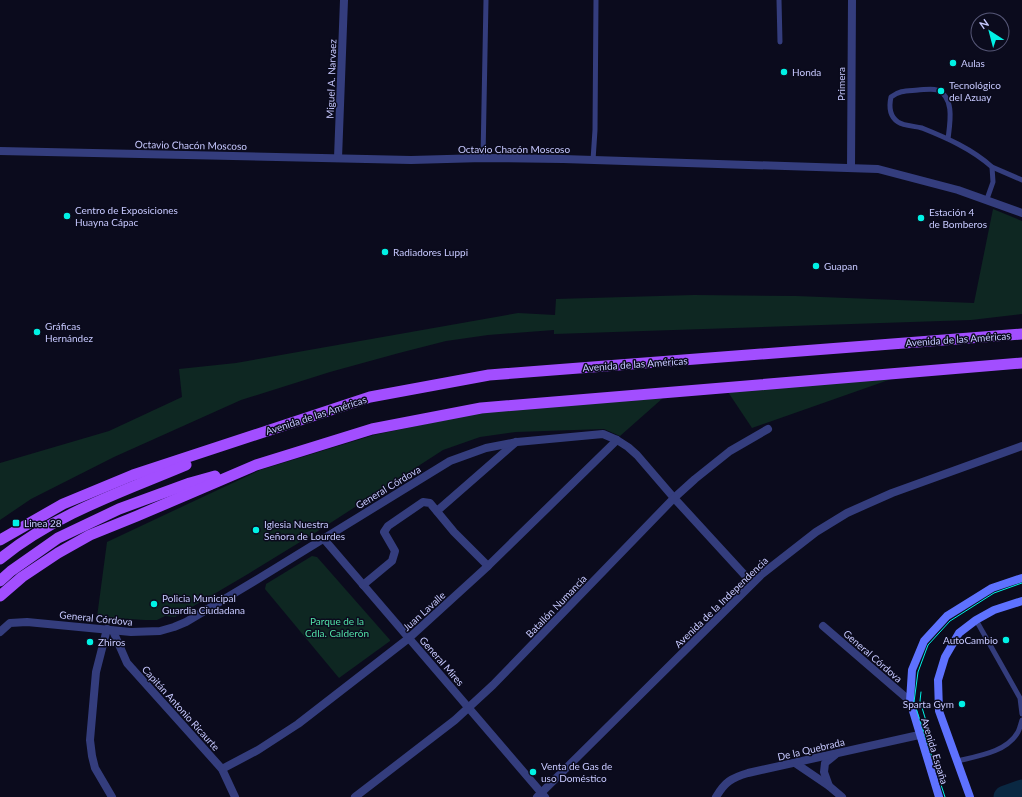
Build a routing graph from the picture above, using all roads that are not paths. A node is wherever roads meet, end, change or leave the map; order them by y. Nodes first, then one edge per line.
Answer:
1 (344, 0) edge
2 (486, 0) edge
3 (596, 0) edge
4 (779, 0) edge
5 (852, 0) edge
6 (780, 42) dead end
7 (948, 139) junction
8 (0, 151) edge
9 (338, 158) junction
10 (483, 158) junction
11 (593, 160) junction
12 (992, 167) junction
13 (850, 168) junction
14 (1022, 180) edge
15 (986, 199) junction
16 (1022, 212) edge
17 (1022, 334) edge
18 (1022, 363) edge
19 (768, 429) dead end
20 (255, 436) junction
21 (617, 440) junction
22 (517, 442) junction
23 (1022, 446) edge
24 (256, 465) junction
25 (674, 498) junction
26 (437, 511) junction
27 (323, 538) junction
28 (0, 540) edge
29 (0, 558) edge
30 (488, 566) junction
31 (1022, 578) edge
32 (0, 581) edge
33 (752, 583) junction
34 (363, 585) junction
35 (0, 596) edge
36 (1022, 600) edge
37 (976, 620) junction
38 (823, 626) dead end
39 (110, 630) junction
40 (0, 632) edge
41 (409, 638) junction
42 (910, 701) junction
43 (468, 708) junction
44 (1022, 714) edge
45 (1022, 720) edge
46 (919, 735) junction
47 (836, 754) junction
48 (795, 763) junction
49 (959, 764) junction
50 (222, 769) junction
51 (829, 786) junction
52 (541, 796) edge
53 (112, 797) edge
54 (235, 797) edge
55 (356, 797) edge
56 (716, 797) edge
57 (842, 797) edge
58 (939, 797) edge
59 (970, 797) edge

1 - 9 street, Miguel A. Narvaez
2 - 10 lane
3 - 11 lane
4 - 6 lane
5 - 13 street, Primera
7 - 7 lane
7 - 12 lane
8 - 9 street, Octavio Chacón Moscoso
9 - 10 street, Octavio Chacón Moscoso
10 - 11 street, Octavio Chacón Moscoso
11 - 13 street, Octavio Chacón Moscoso
12 - 14 lane
12 - 15 lane
13 - 15 street, Octavio Chacón Moscoso
15 - 16 street, Octavio Chacón Moscoso
17 - 20 main road, Avenida de las Américas
18 - 24 main road
19 - 25 street, Batallón Numancia
20 - 28 main road, Avenida de las Américas
20 - 29 main road, Avenida de las Américas
21 - 22 street, General Córdova
21 - 25 street, General Córdova
21 - 30 street, Juan Lavalle
22 - 26 street
22 - 27 street, General Córdova
23 - 33 street, Avenida de la Independencia
24 - 32 main road
24 - 35 main road
25 - 33 street, General Córdova
25 - 43 street, Batallón Numancia
26 - 30 street
26 - 34 street
27 - 34 street, General Mires
27 - 39 street, General Córdova
30 - 41 street, Juan Lavalle
31 - 42 main road, Avenida España
33 - 52 street, Avenida de la Independencia
34 - 41 street, General Mires
36 - 37 main road, Avenida España
37 - 44 lane
37 - 49 main road, Avenida España
38 - 42 street, General Córdova
39 - 40 street, General Córdova
39 - 50 street, Capitán Antonio Ricaurte
39 - 53 street
41 - 43 street, General Mires
41 - 50 street, Juan Lavalle
42 - 46 main road, Avenida España
43 - 52 street, General Mires
43 - 55 street, Batallón Numancia
45 - 49 lane
46 - 47 street, De la Quebrada
46 - 58 main road, Avenida España
47 - 48 street, De la Quebrada
47 - 51 street
48 - 51 street
48 - 56 street, De la Quebrada
49 - 59 main road, Avenida España
50 - 54 street, Capitán Antonio Ricaurte
51 - 57 street

